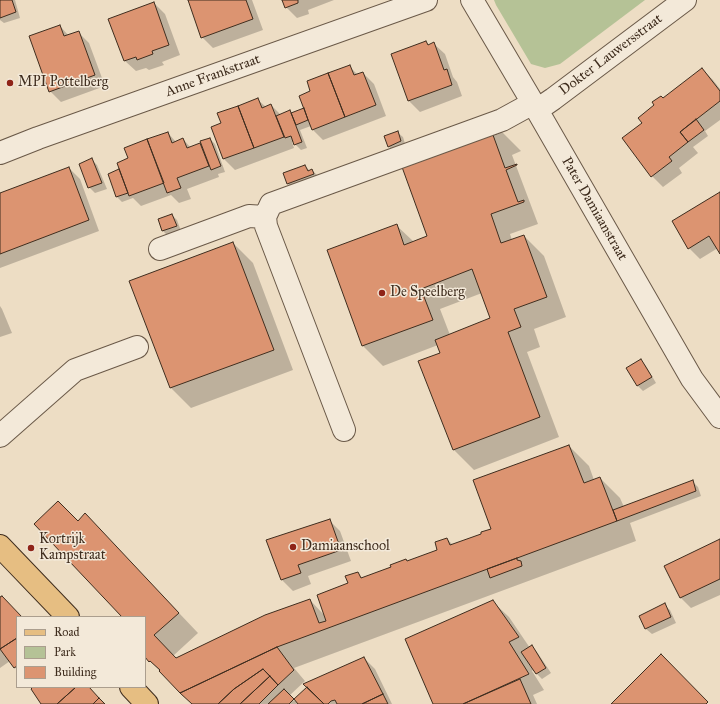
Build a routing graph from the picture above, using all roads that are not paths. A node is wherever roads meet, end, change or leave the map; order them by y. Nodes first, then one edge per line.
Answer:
1 (426, 0) edge
2 (472, 0) edge
3 (685, 0) edge
4 (535, 106) junction
5 (0, 153) edge
6 (265, 217) junction
7 (160, 249) dead end
8 (137, 347) dead end
9 (720, 417) edge
10 (344, 430) dead end
11 (0, 436) edge
12 (0, 546) edge
13 (67, 616) edge
14 (132, 688) edge
15 (147, 704) edge

1 - 5 street, Anne Frankstraat
2 - 4 street, Pater Damiaanstraat
3 - 4 street, Dokter Lauwersstraat
4 - 6 street, Dokter Lauwersstraat
4 - 9 street, Pater Damiaanstraat
6 - 7 street
6 - 10 street
8 - 11 street
12 - 13 main road
14 - 15 main road

